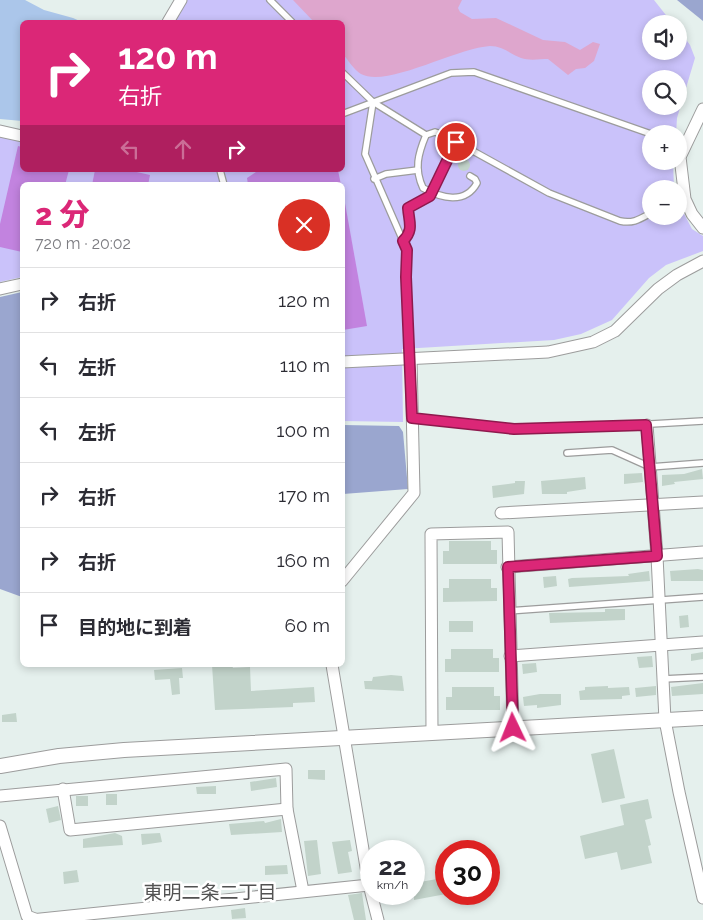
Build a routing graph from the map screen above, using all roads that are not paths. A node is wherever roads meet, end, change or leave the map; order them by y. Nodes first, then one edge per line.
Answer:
1 (181, 0) edge
2 (270, 0) edge
3 (169, 20) edge
4 (290, 20) edge
5 (345, 75) edge
6 (373, 102) junction
7 (703, 109) edge
8 (345, 113) edge
9 (0, 131) edge
10 (642, 131) edge
11 (426, 135) junction
12 (20, 136) edge
13 (687, 140) edge
14 (456, 142) junction
15 (418, 170) junction
16 (470, 176) dead end
17 (374, 178) junction
18 (432, 193) junction
19 (687, 207) edge
20 (642, 218) edge
21 (703, 228) edge
22 (403, 241) junction
23 (703, 260) edge
24 (20, 284) edge
25 (0, 289) edge
26 (411, 358) junction
27 (345, 362) edge
28 (412, 418) junction
29 (703, 421) edge
30 (646, 425) junction
31 (567, 453) dead end
32 (703, 463) edge
33 (650, 466) junction
34 (703, 502) edge
35 (653, 505) junction
36 (501, 513) dead end
37 (703, 552) edge
38 (657, 556) junction
39 (508, 567) junction
40 (345, 577) edge
41 (703, 597) edge
42 (658, 600) junction
43 (508, 610) junction
44 (703, 642) edge
45 (660, 645) junction
46 (510, 656) junction
47 (332, 667) edge
48 (703, 677) edge
49 (662, 679) junction
50 (703, 718) edge
51 (665, 720) junction
52 (513, 728) junction
53 (432, 732) junction
54 (345, 738) junction
55 (0, 766) edge
56 (63, 789) junction
57 (0, 796) edge
58 (287, 809) junction
59 (1, 832) edge
60 (362, 840) edge
61 (360, 886) edge
62 (303, 891) junction
63 (703, 898) edge
64 (374, 905) edge
65 (34, 920) edge
66 (378, 920) edge

1 - 3 street
2 - 4 lane
5 - 6 lane
6 - 8 lane
6 - 10 lane
6 - 11 lane
6 - 17 lane
7 - 13 street
9 - 12 street
11 - 14 lane
11 - 15 lane
14 - 18 lane
14 - 20 lane
15 - 17 lane
15 - 18 lane
16 - 18 lane
17 - 22 lane
18 - 22 lane
19 - 21 street
22 - 26 lane
23 - 26 street
24 - 25 street
26 - 27 street
26 - 28 street
28 - 30 lane
28 - 40 street
29 - 30 lane
30 - 33 street
31 - 33 lane
32 - 33 lane
33 - 35 street
34 - 35 street
35 - 36 street
35 - 38 street
37 - 38 street
38 - 39 street
38 - 42 street
39 - 43 street
39 - 53 street
41 - 42 lane
42 - 43 lane
42 - 45 street
43 - 46 street
44 - 45 street
45 - 46 street
45 - 49 street
46 - 52 street
47 - 54 street
48 - 49 lane
49 - 51 street
50 - 51 street
51 - 52 street
51 - 63 street
52 - 53 street
53 - 54 street
54 - 55 street
54 - 60 street
56 - 57 street
56 - 58 street
56 - 58 street
58 - 62 street
59 - 65 street
61 - 62 street
62 - 65 street
64 - 66 street

